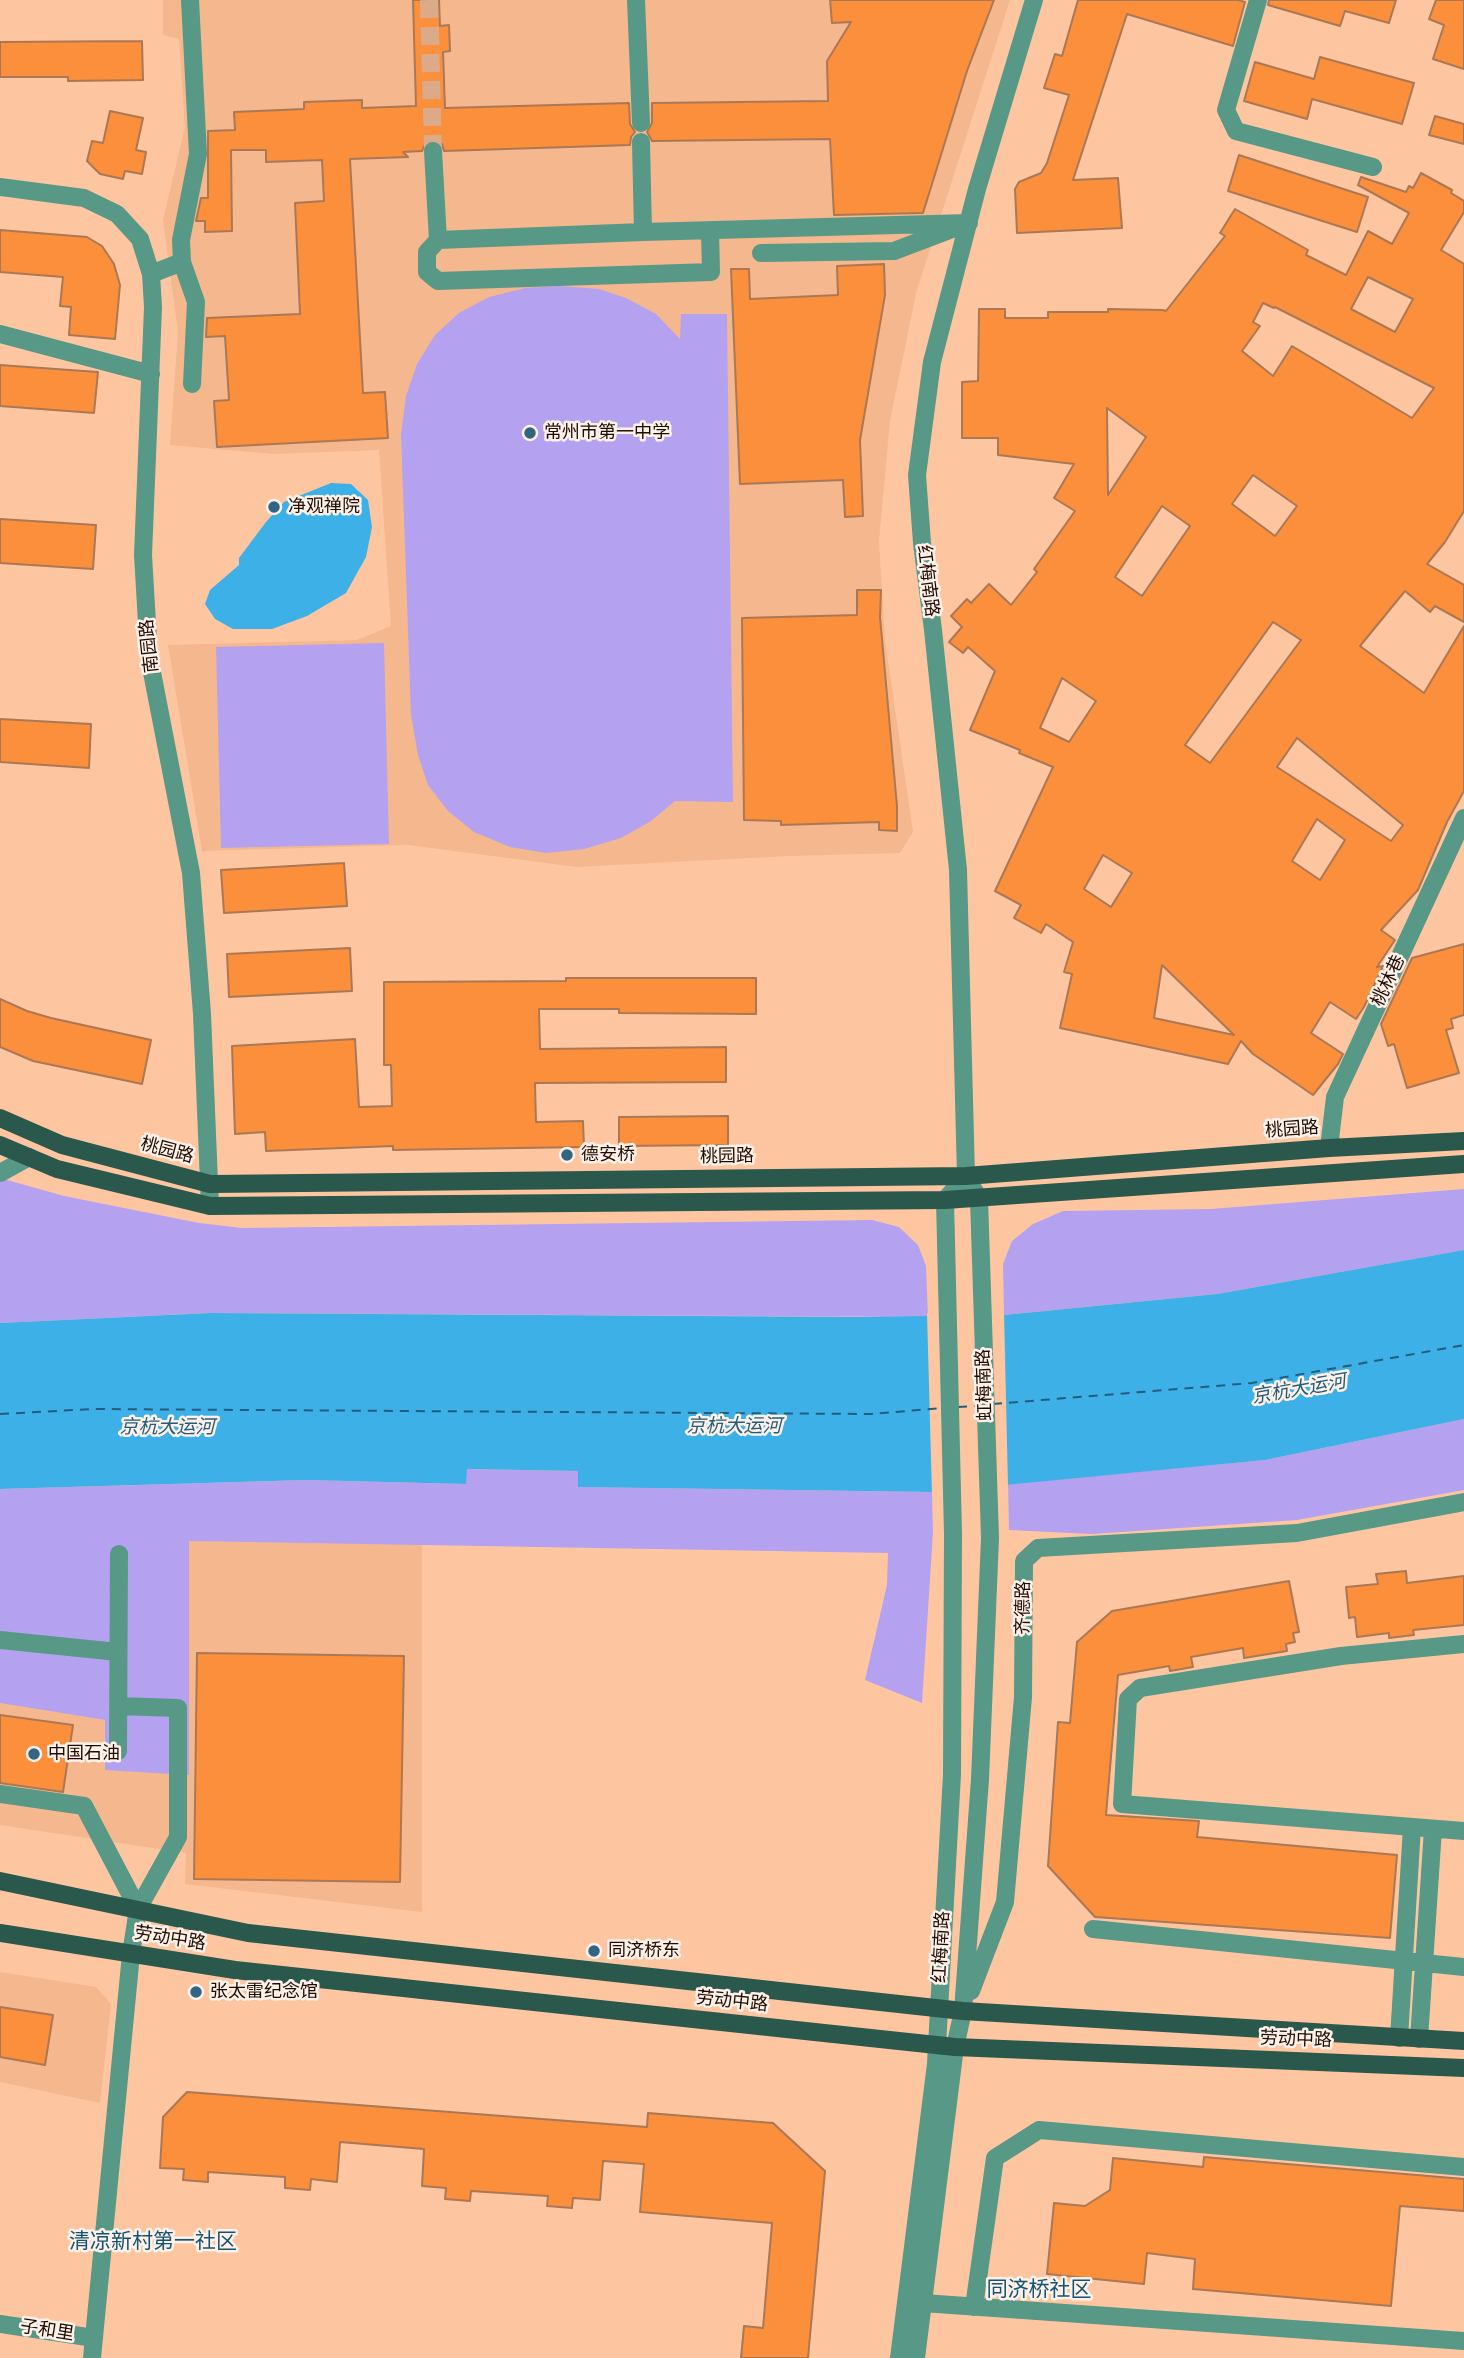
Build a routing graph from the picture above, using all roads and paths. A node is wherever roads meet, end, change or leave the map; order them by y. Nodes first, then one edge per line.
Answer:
1 (190, 0) edge
2 (636, 0) edge
3 (1034, 0) edge
4 (1258, 0) edge
5 (433, 151) tunnel mouth
6 (1373, 167) dead end
7 (0, 187) edge
8 (969, 223) junction
9 (710, 231) junction
10 (643, 232) junction
11 (438, 240) junction
12 (761, 253) dead end
13 (182, 262) junction
14 (150, 274) junction
15 (0, 334) edge
16 (150, 374) junction
17 (192, 384) dead end
18 (1464, 818) edge
19 (0, 1118) edge
20 (1464, 1141) edge
21 (0, 1145) edge
22 (1328, 1149) junction
23 (29, 1157) junction
24 (1464, 1164) edge
25 (0, 1173) edge
26 (966, 1176) junction
27 (210, 1184) junction
28 (979, 1199) junction
29 (945, 1200) junction
30 (210, 1206) junction
31 (981, 1233) joint
32 (1464, 1502) edge
33 (953, 1534) joint
34 (990, 1538) joint
35 (119, 1554) dead end
36 (0, 1640) edge
37 (1464, 1644) edge
38 (118, 1652) junction
39 (118, 1706) junction
40 (118, 1751) dead end
41 (0, 1794) edge
42 (1412, 1828) junction
43 (1433, 1829) junction
44 (1464, 1831) edge
45 (0, 1881) edge
46 (138, 1909) junction
47 (1093, 1929) dead end
48 (0, 1933) edge
49 (131, 1954) junction
50 (1404, 1961) junction
51 (1425, 1963) junction
52 (1464, 1967) edge
53 (939, 2008) junction
54 (963, 2011) junction
55 (1399, 2038) junction
56 (1419, 2039) junction
57 (1464, 2041) edge
58 (946, 2046) junction
59 (1464, 2068) edge
60 (1464, 2167) edge
61 (923, 2303) junction
62 (974, 2307) junction
63 (0, 2323) edge
64 (94, 2338) junction
65 (1464, 2341) edge
66 (92, 2358) edge
67 (899, 2358) edge
68 (916, 2358) edge

1 - 13 street
2 - 10 street
3 - 8 street, 红梅南路
4 - 6 street
5 - 11 street
7 - 14 street, 南园路
8 - 9 street
8 - 12 street
8 - 26 street, 红梅南路
9 - 10 street
9 - 11 street
10 - 11 street
13 - 14 street
13 - 17 street
14 - 16 street, 南园路
15 - 16 street
16 - 27 street, 南园路
18 - 22 street, 桃林巷
19 - 27 main road, 桃园路
20 - 22 main road, 桃园路
21 - 23 main road
22 - 26 main road, 桃园路
23 - 25 street
23 - 30 main road
24 - 28 main road
26 - 27 main road, 桃园路
26 - 28 street, 红梅南路
26 - 29 street
27 - 30 street, 南园路
28 - 29 main road
28 - 31 street, 红梅南路
29 - 30 main road
29 - 33 street, 虹梅南路
31 - 34 street, 虹梅南路
32 - 54 street, 齐德路
33 - 53 street, 红梅南路
34 - 54 street, 红梅南路
35 - 38 street
36 - 38 street
37 - 42 street
38 - 39 street
39 - 40 street
39 - 46 street
41 - 46 street
42 - 43 street
42 - 50 street
43 - 44 street
43 - 51 street
45 - 46 main road, 劳动中路
46 - 49 street
46 - 53 main road, 劳动中路
47 - 50 street
48 - 49 main road, 劳动中路
49 - 58 main road, 劳动中路
49 - 64 street
50 - 51 street
50 - 55 street
51 - 52 street
51 - 56 street
53 - 54 main road, 劳动中路
53 - 58 street, 红梅南路
54 - 55 main road, 劳动中路
54 - 58 street, 红梅南路
55 - 56 main road, 劳动中路
56 - 57 main road, 劳动中路
58 - 59 main road, 劳动中路
58 - 61 street, 红梅南路
58 - 67 street, 红梅南路
60 - 62 street
61 - 62 street
61 - 68 street, 红梅南路
62 - 65 street
63 - 64 street, 子和里
64 - 66 street

